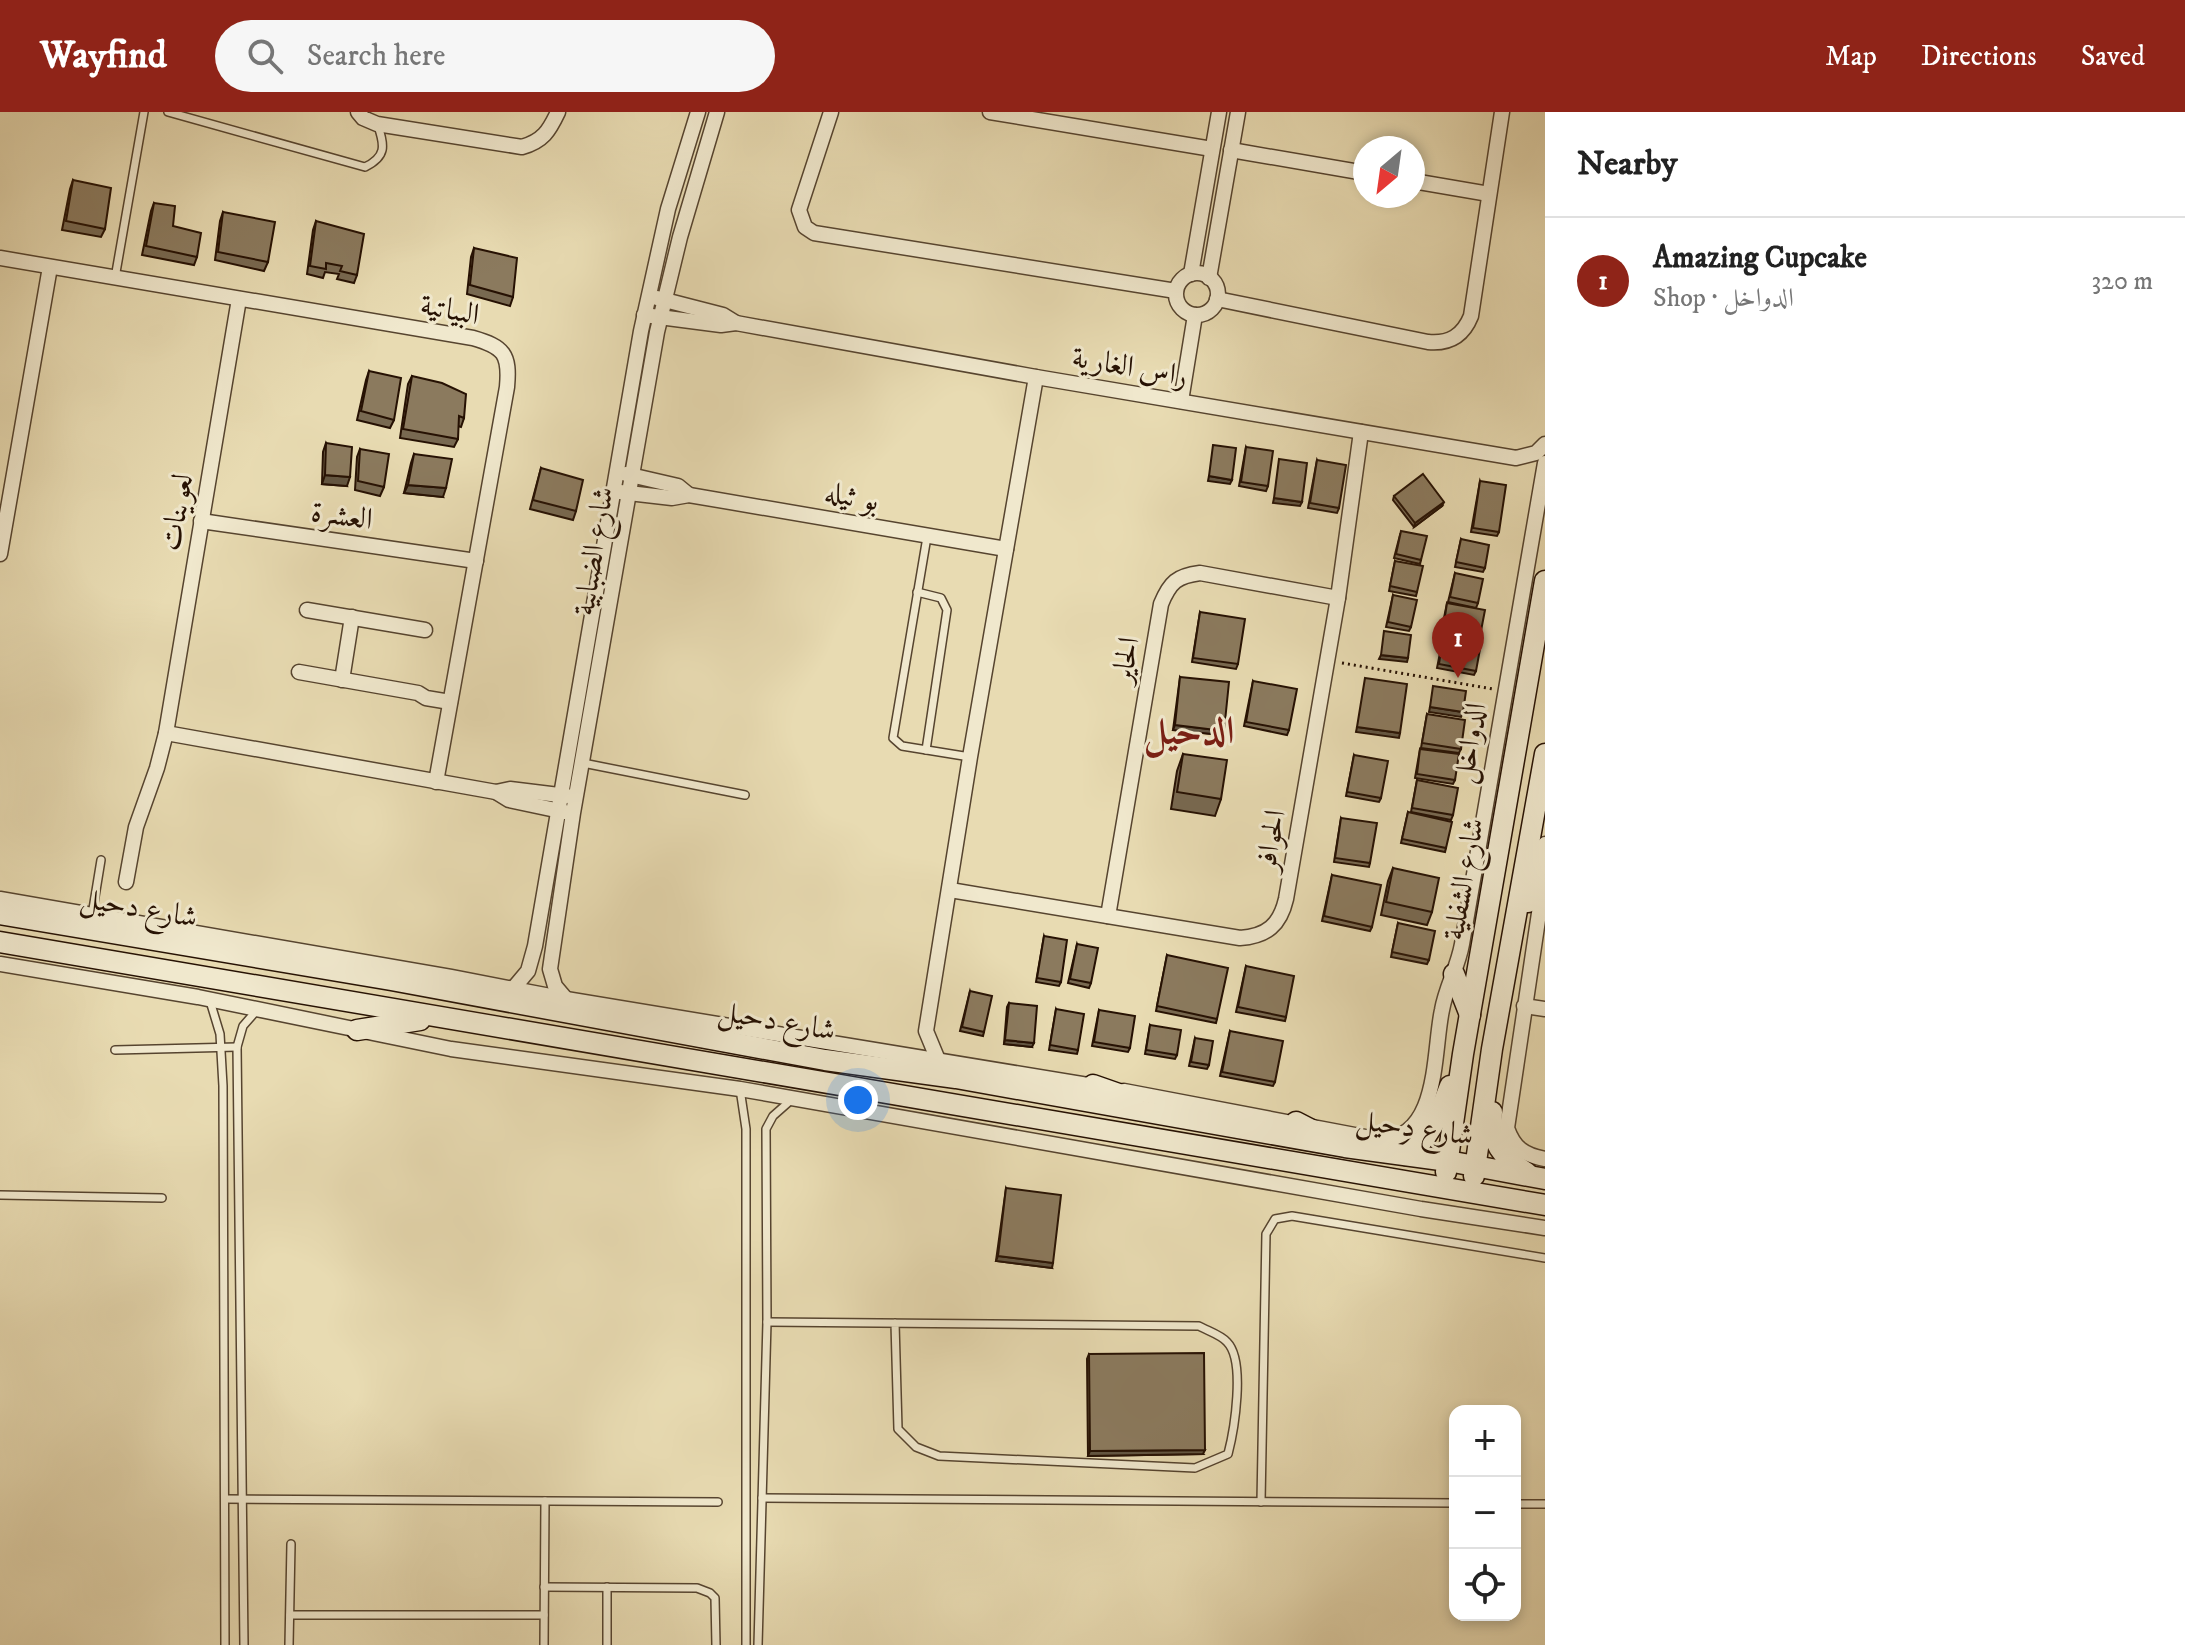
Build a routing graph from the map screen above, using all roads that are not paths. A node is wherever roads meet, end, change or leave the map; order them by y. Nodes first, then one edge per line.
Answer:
1 (144, 112) edge
2 (168, 112) edge
3 (358, 112) edge
4 (558, 112) edge
5 (698, 112) edge
6 (717, 112) edge
7 (831, 112) edge
8 (990, 112) edge
9 (1219, 112) edge
10 (1238, 112) edge
11 (1502, 112) edge
12 (377, 124) junction
13 (1212, 149) junction
14 (1231, 150) junction
15 (1353, 171) edge
16 (1425, 183) edge
17 (1489, 194) junction
18 (0, 258) edge
19 (50, 267) junction
20 (1191, 274) junction
21 (115, 278) junction
22 (1209, 278) junction
23 (1176, 291) junction
24 (649, 296) junction
25 (239, 299) junction
26 (1217, 299) junction
27 (664, 300) junction
28 (644, 315) junction
29 (1195, 315) junction
30 (660, 317) junction
31 (736, 323) junction
32 (1036, 377) junction
33 (1181, 401) junction
34 (1361, 432) junction
35 (1545, 444) edge
36 (1516, 458) junction
37 (1545, 463) edge
38 (624, 474) junction
39 (1542, 483) junction
40 (621, 492) junction
41 (689, 495) junction
42 (5, 503) edge
43 (201, 521) junction
44 (927, 535) junction
45 (1006, 549) junction
46 (0, 554) edge
47 (476, 561) junction
48 (1545, 581) edge
49 (917, 592) junction
50 (1338, 598) junction
51 (307, 610) dead end
52 (352, 617) junction
53 (425, 630) dead end
54 (299, 672) dead end
55 (342, 680) junction
56 (451, 698) junction
57 (166, 733) junction
58 (926, 750) junction
59 (1545, 754) edge
60 (970, 757) junction
61 (583, 763) junction
62 (436, 782) junction
63 (496, 792) junction
64 (560, 795) junction
65 (745, 795) dead end
66 (577, 797) junction
67 (557, 810) junction
68 (573, 813) junction
69 (1545, 844) edge
70 (101, 860) dead end
71 (1541, 866) junction
72 (126, 882) dead end
73 (950, 890) junction
74 (0, 899) edge
75 (0, 914) edge
76 (92, 915) junction
77 (1108, 916) junction
78 (0, 942) edge
79 (1510, 947) junction
80 (0, 964) edge
81 (1454, 974) junction
82 (451, 977) junction
83 (417, 985) junction
84 (512, 990) junction
85 (566, 999) junction
86 (209, 1000) junction
87 (1524, 1006) junction
88 (258, 1009) junction
89 (1545, 1009) edge
90 (1470, 1015) junction
91 (439, 1017) junction
92 (357, 1030) junction
93 (926, 1031) junction
94 (222, 1046) junction
95 (237, 1047) junction
96 (1492, 1049) junction
97 (115, 1050) dead end
98 (874, 1050) junction
99 (898, 1053) junction
100 (1463, 1054) junction
101 (825, 1060) junction
102 (938, 1060) junction
103 (223, 1075) junction
104 (238, 1076) junction
105 (956, 1078) junction
106 (1093, 1085) junction
107 (740, 1089) junction
108 (794, 1098) junction
109 (1202, 1122) junction
110 (1296, 1122) junction
111 (746, 1129) junction
112 (766, 1129) junction
113 (1374, 1139) joint
114 (1345, 1147) junction
115 (1406, 1155) junction
116 (1448, 1161) junction
117 (1475, 1165) junction
118 (1542, 1172) edge
119 (1444, 1188) junction
120 (1471, 1192) junction
121 (0, 1195) edge
122 (162, 1198) dead end
123 (1545, 1205) edge
124 (1545, 1228) edge
125 (1545, 1258) edge
126 (767, 1322) junction
127 (895, 1323) junction
128 (762, 1498) junction
129 (225, 1499) junction
130 (244, 1499) junction
131 (545, 1501) junction
132 (718, 1502) dead end
133 (1261, 1502) junction
134 (1449, 1503) edge
135 (1521, 1504) edge
136 (1545, 1504) edge
137 (291, 1544) dead end
138 (544, 1587) junction
139 (607, 1587) junction
140 (290, 1615) junction
141 (544, 1615) junction
142 (225, 1645) edge
143 (244, 1645) edge
144 (289, 1645) edge
145 (544, 1645) edge
146 (607, 1645) edge
147 (716, 1645) edge
148 (746, 1645) edge
149 (758, 1645) edge

1 - 21 lane
2 - 12 lane
3 - 12 street
4 - 12 street
5 - 24 street, شارع الضبابية
6 - 27 street, شارع الضبابية
7 - 23 street
8 - 13 street
9 - 13 street
10 - 14 street
11 - 17 street
13 - 20 street
14 - 15 street
14 - 22 street
16 - 17 street
17 - 26 street
18 - 19 street, البياتية
19 - 21 street, البياتية
19 - 42 street
20 - 22 street
20 - 23 street
21 - 25 street, البياتية
22 - 26 street
23 - 29 street
24 - 27 street, راس الغارية
24 - 28 street, شارع الضبابية
25 - 43 street, لعوينات
25 - 47 street, البياتية
26 - 29 street
27 - 30 street, شارع الضبابية
27 - 31 street, راس الغارية
28 - 30 street, راس الغارية
28 - 38 street, شارع الضبابية
29 - 33 street
30 - 31 street, راس الغارية
30 - 38 street, شارع الضبابية
31 - 32 street, راس الغارية
32 - 33 street, راس الغارية
32 - 45 street
33 - 34 street, راس الغارية
34 - 36 street, راس الغارية
34 - 50 street, الحوافر
35 - 36 street
36 - 39 street
37 - 39 street, الدواخل
38 - 40 street, شارع الضبابية
38 - 41 street, بو ثيله
39 - 81 street, الدواخل
40 - 41 street, بو ثيله
40 - 61 street, شارع الضبابية
40 - 64 street, شارع الضبابية
41 - 44 street, بو ثيله
42 - 46 street
43 - 47 street, العشرة
43 - 57 street, لعوينات
44 - 45 street, بو ثيله
44 - 49 lane
45 - 60 street
47 - 56 street, البياتية
48 - 90 main road, شارع الشفلية
49 - 58 lane
49 - 58 lane
50 - 77 street, الحوافر
50 - 77 street, الحاير
51 - 52 street
52 - 53 street
52 - 55 street
54 - 55 street
55 - 56 street
56 - 62 street, البياتية
57 - 62 street
57 - 72 street, لعوينات
58 - 60 lane
59 - 79 main road, شارع الشفلية
60 - 73 street
61 - 65 lane
61 - 66 street, شارع الضبابية
62 - 63 street
63 - 64 street
63 - 67 street
64 - 66 street
64 - 67 street, شارع الضبابية
66 - 68 street, شارع الضبابية
67 - 68 street
67 - 84 street, شارع الضبابية
68 - 85 street, شارع الضبابية
69 - 71 street
70 - 76 lane
71 - 79 main road
71 - 87 street
73 - 77 street, الحوافر
73 - 93 street
74 - 76 street, شارع دحيل
75 - 83 main road, شارع دحيل
76 - 82 street, شارع دحيل
78 - 91 main road, شارع دحيل
79 - 96 main road, شارع الشفلية
80 - 86 street
81 - 90 main road
81 - 113 street, الدواخل
82 - 83 main road
82 - 84 street, شارع دحيل
83 - 101 main road, شارع دحيل
84 - 85 street, شارع دحيل
85 - 98 street, شارع دحيل
86 - 88 street
86 - 94 lane
87 - 89 street
87 - 118 street, شارع دحيل
88 - 92 street
88 - 95 lane
90 - 100 main road, شارع الشفلية
91 - 92 main road
91 - 119 main road, شارع دحيل
92 - 107 street
93 - 99 street
93 - 102 street
94 - 95 lane
94 - 97 lane
94 - 103 lane
95 - 104 lane
96 - 117 main road, شارع الشفلية
96 - 118 main road
98 - 99 street, شارع دحيل
98 - 101 main road
99 - 102 street, شارع دحيل
100 - 115 main road
100 - 116 main road, شارع الشفلية
101 - 105 main road, شارع دحيل
102 - 105 main road
102 - 106 street, شارع دحيل
103 - 104 lane
103 - 129 lane
104 - 130 lane
105 - 109 main road, شارع دحيل
106 - 109 main road
106 - 110 street, شارع دحيل
107 - 108 street
107 - 111 lane
108 - 112 lane
108 - 124 street
109 - 114 main road, شارع دحيل
110 - 113 street, شارع دحيل
110 - 114 main road
111 - 112 lane
111 - 148 lane
112 - 126 lane
114 - 115 main road, شارع دحيل
115 - 116 main road, شارع دحيل
116 - 117 main road, شارع دحيل
116 - 119 main road, شارع الشفلية
117 - 118 main road, شارع دحيل
117 - 120 main road, شارع الشفلية
119 - 120 main road, شارع دحيل
120 - 123 main road, شارع دحيل
121 - 122 lane
125 - 133 lane
126 - 127 lane
126 - 128 lane
127 - 127 lane
128 - 133 lane
128 - 149 lane
129 - 130 lane
129 - 142 lane
130 - 131 lane
130 - 143 lane
131 - 132 lane
131 - 138 lane
133 - 134 lane
135 - 136 lane
137 - 140 lane
138 - 139 lane
138 - 141 lane
139 - 146 lane
139 - 147 lane
140 - 141 lane
140 - 144 lane
141 - 145 lane

